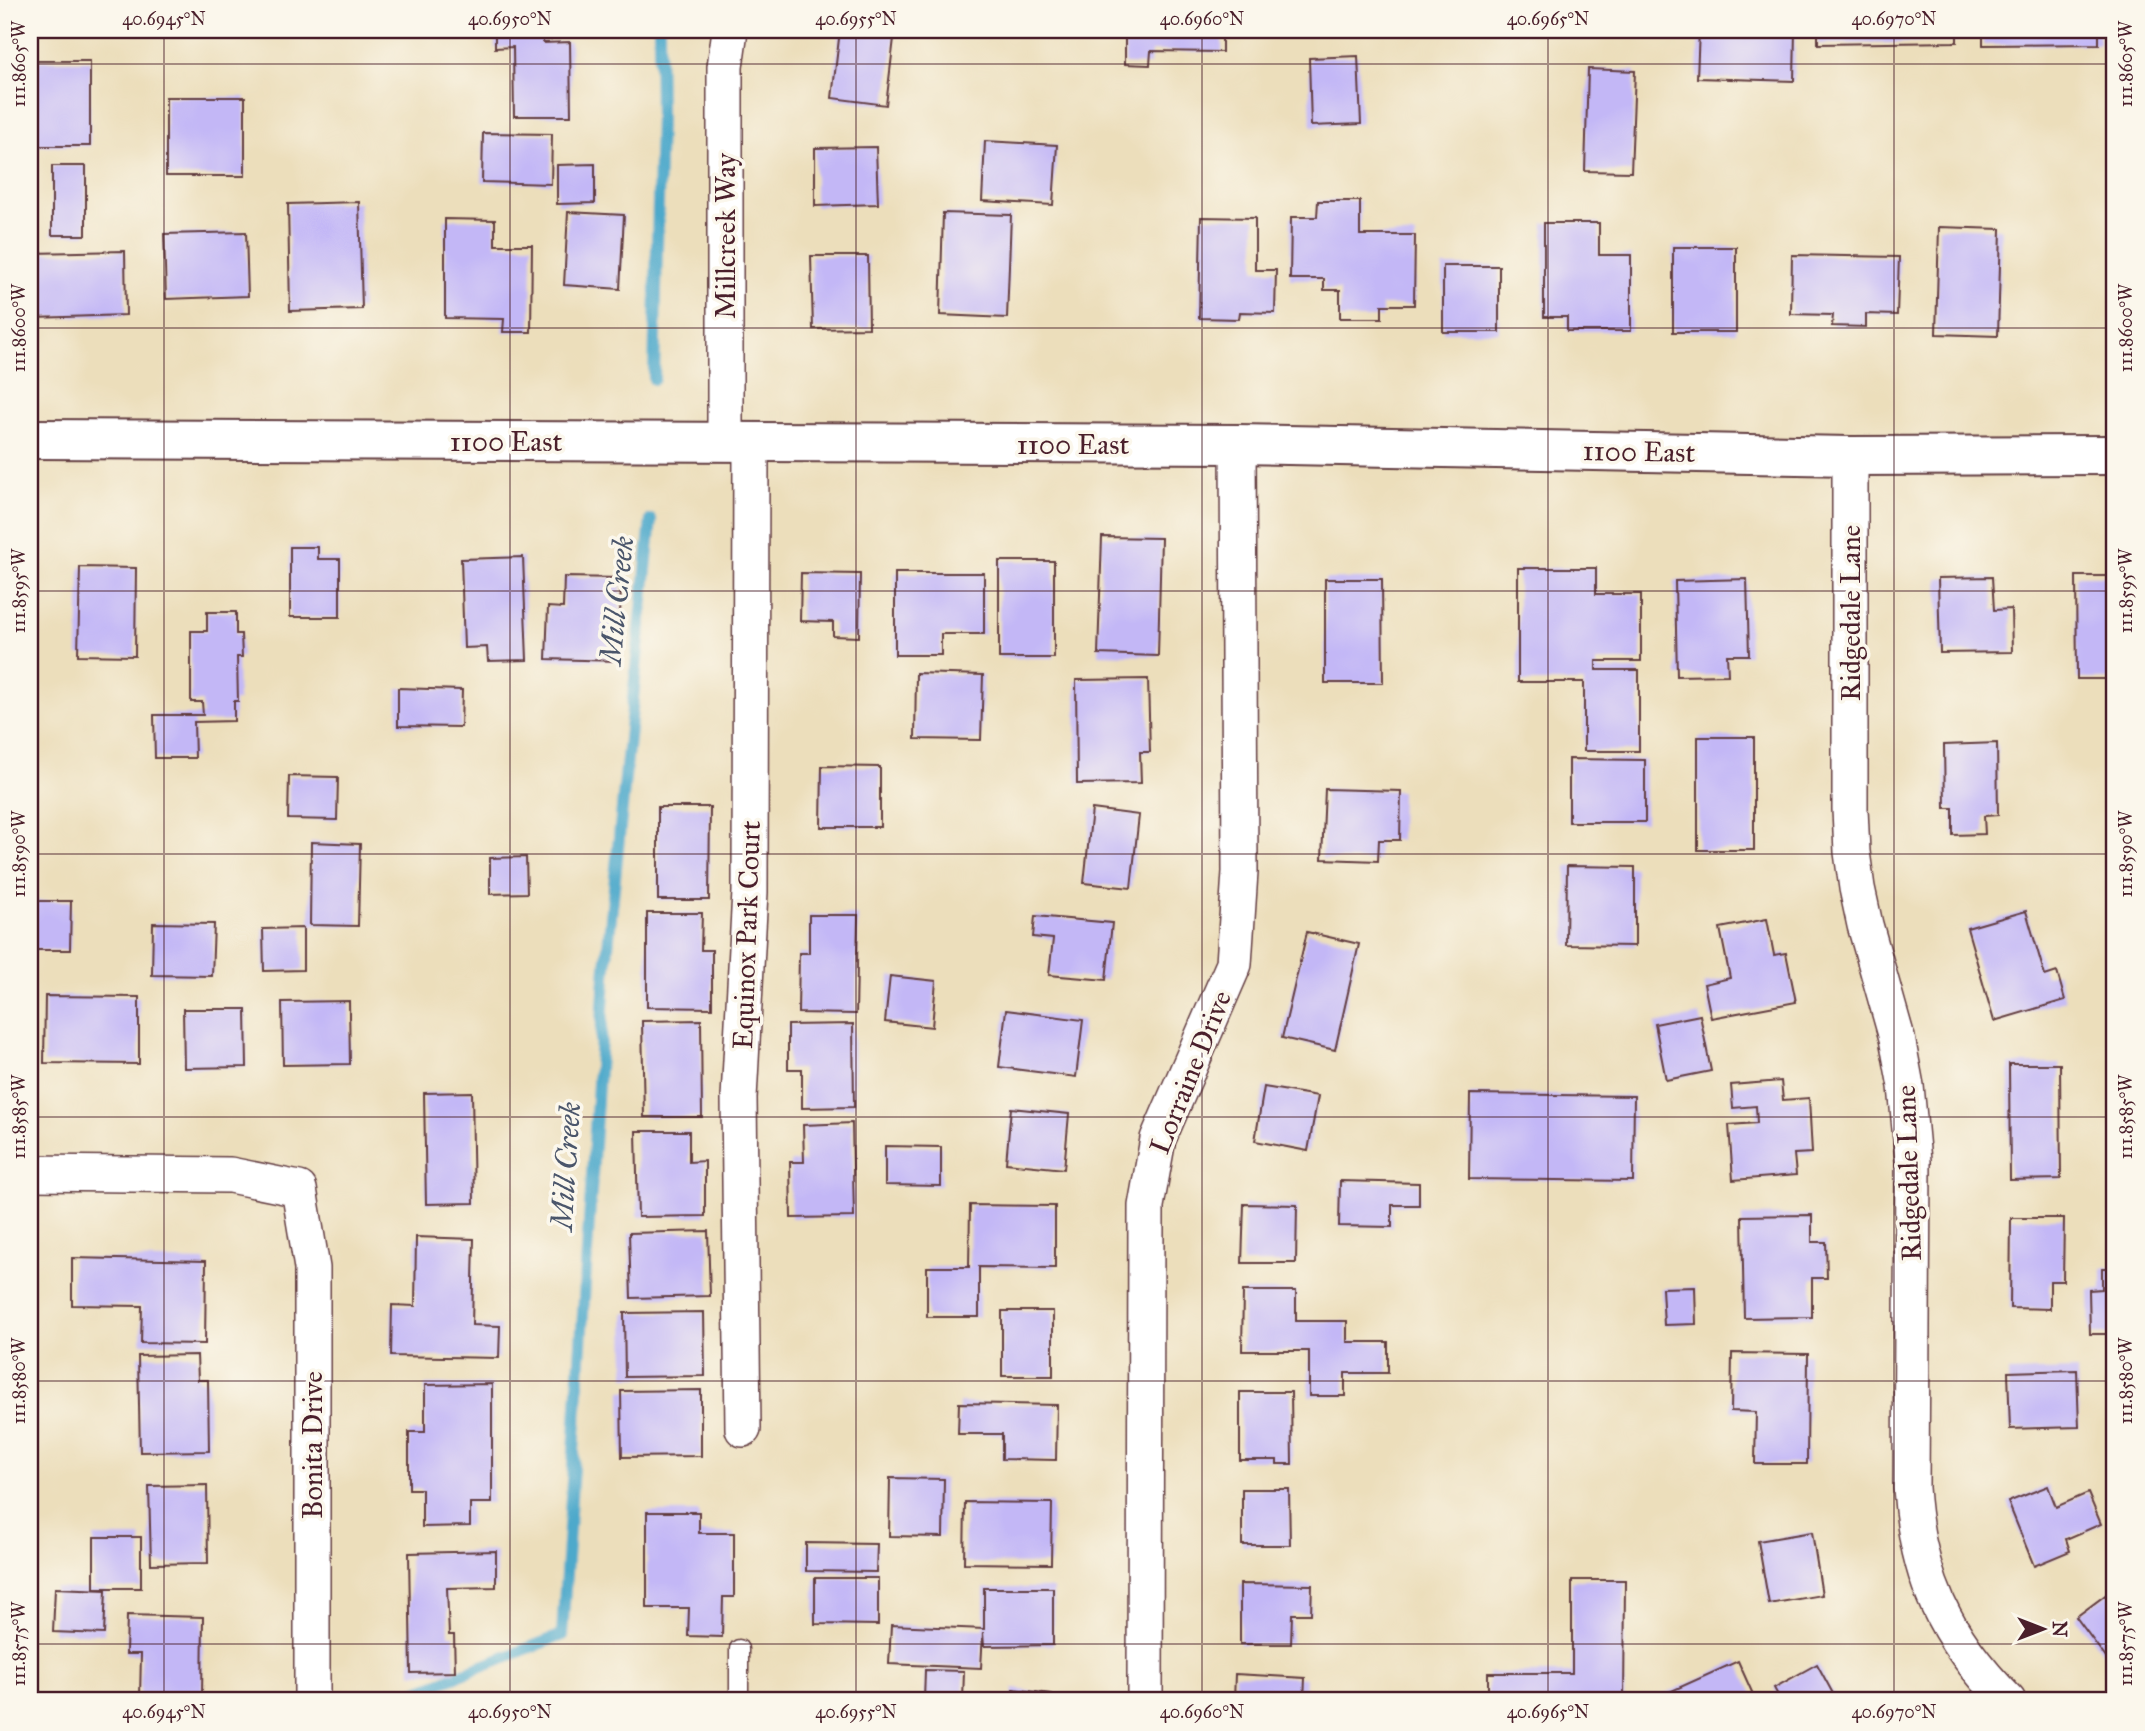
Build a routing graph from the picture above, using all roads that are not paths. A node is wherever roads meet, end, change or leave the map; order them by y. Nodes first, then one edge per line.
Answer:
1 (730, 30) edge
2 (30, 439) edge
3 (738, 442) junction
4 (1238, 444) junction
5 (2115, 455) edge
6 (1850, 456) junction
7 (30, 1173) edge
8 (743, 1429) dead end
9 (739, 1649) dead end
10 (312, 1701) edge
11 (739, 1701) edge
12 (1145, 1701) edge
13 (2008, 1701) edge

1 - 3 street, Millcreek Way
2 - 3 street, 1100 East
3 - 4 street, 1100 East
3 - 8 street, Equinox Park Court
4 - 6 street, 1100 East
4 - 12 street, Lorraine Drive
5 - 6 street, 1100 East
6 - 13 street, Ridgedale Lane
7 - 10 street, Bonita Drive
9 - 11 lane

